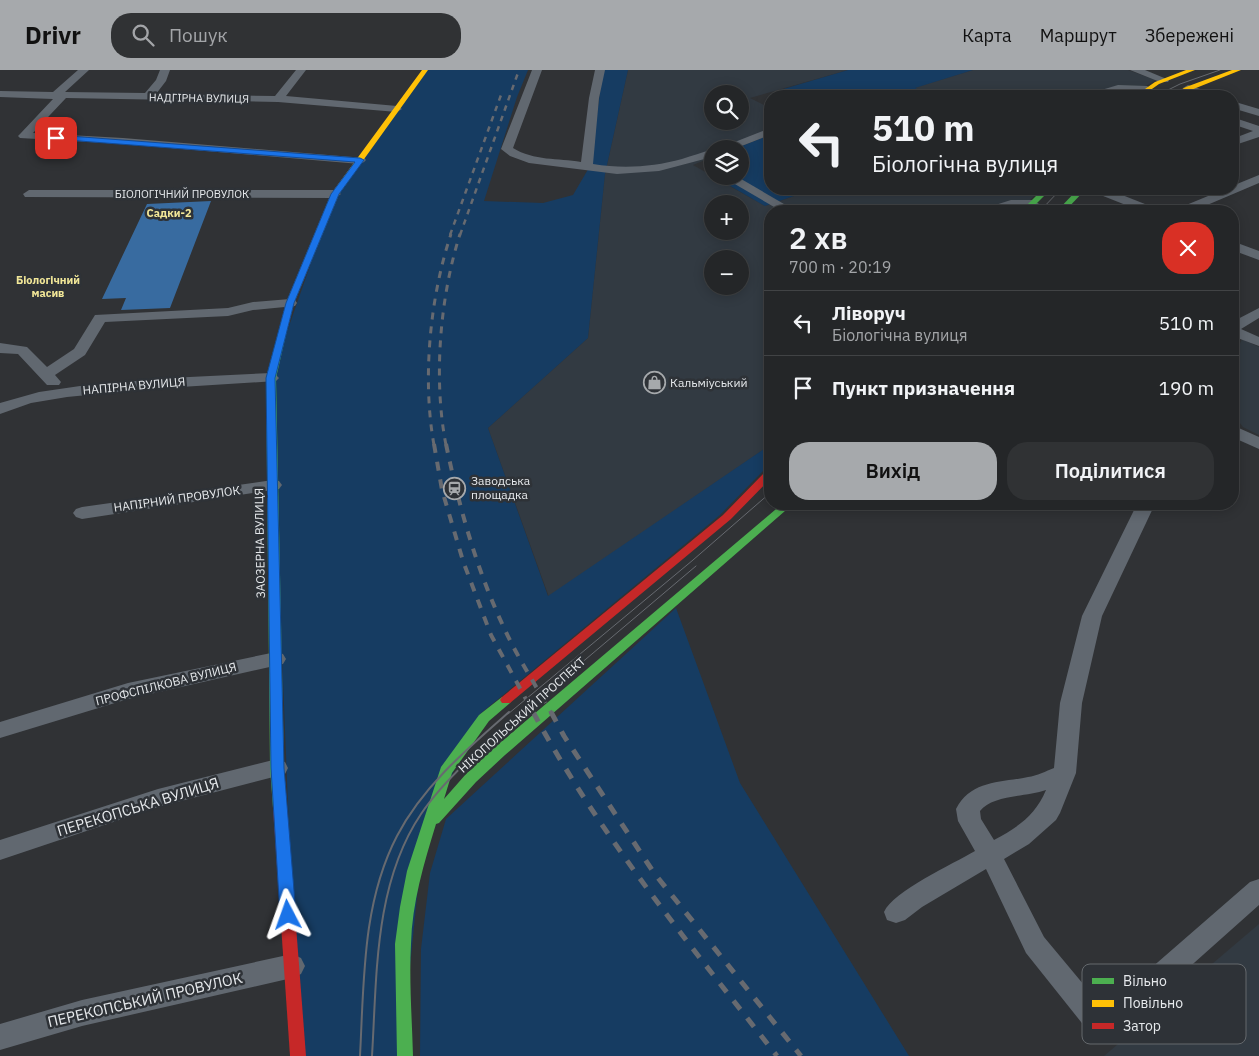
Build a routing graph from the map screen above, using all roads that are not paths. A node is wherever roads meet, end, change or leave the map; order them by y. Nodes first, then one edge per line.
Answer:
1 (84, 70) edge
2 (165, 70) edge
3 (302, 70) edge
4 (425, 70) edge
5 (537, 70) edge
6 (600, 70) edge
7 (1135, 70) edge
8 (1192, 70) edge
9 (1238, 70) edge
10 (1164, 80) junction
11 (1188, 88) junction
12 (1112, 90) edge
13 (1130, 90) edge
14 (1146, 90) edge
15 (1184, 90) edge
16 (1194, 90) edge
17 (0, 94) edge
18 (58, 96) junction
19 (149, 96) junction
20 (278, 99) junction
21 (1239, 106) edge
22 (397, 109) junction
23 (1259, 113) edge
24 (1239, 123) edge
25 (1259, 131) edge
26 (764, 133) edge
27 (24, 136) joint
28 (746, 140) edge
29 (1239, 140) edge
30 (704, 156) edge
31 (696, 159) junction
32 (360, 160) junction
33 (704, 164) edge
34 (587, 165) junction
35 (1259, 179) edge
36 (743, 185) edge
37 (1239, 187) edge
38 (29, 194) dead end
39 (335, 194) junction
40 (1041, 195) edge
41 (1076, 195) edge
42 (1117, 195) edge
43 (1221, 195) edge
44 (779, 205) edge
45 (1032, 205) edge
46 (1067, 205) edge
47 (1138, 205) edge
48 (1197, 205) edge
49 (1259, 239) edge
50 (1239, 246) edge
51 (1239, 248) edge
52 (1259, 256) edge
53 (290, 303) junction
54 (1259, 312) edge
55 (1239, 325) edge
56 (1239, 332) edge
57 (1259, 342) edge
58 (0, 348) edge
59 (46, 374) junction
60 (271, 378) junction
61 (63, 392) junction
62 (0, 409) edge
63 (1239, 434) edge
64 (1259, 444) edge
65 (764, 479) edge
66 (273, 486) junction
67 (781, 510) edge
68 (1143, 510) edge
69 (82, 512) dead end
70 (276, 658) junction
71 (0, 730) edge
72 (277, 768) junction
73 (1065, 772) junction
74 (430, 824) junction
75 (0, 850) edge
76 (991, 856) junction
77 (1259, 890) edge
78 (896, 912) dead end
79 (1175, 964) edge
80 (292, 966) junction
81 (1082, 1003) edge
82 (0, 1037) edge
83 (298, 1056) edge
84 (405, 1056) edge

1 - 18 street
2 - 19 street
3 - 20 street
4 - 22 street, ЗАОЗЕРНА ВУЛИЦЯ
5 - 34 street
6 - 34 street
7 - 10 street
8 - 10 street
9 - 11 street
10 - 14 street
11 - 15 street
11 - 16 street
12 - 13 street
17 - 18 street, НАДГІРНА ВУЛИЦЯ
18 - 19 street, НАДГІРНА ВУЛИЦЯ
18 - 27 street
19 - 20 street, НАДГІРНА ВУЛИЦЯ
20 - 22 street, НАДГІРНА ВУЛИЦЯ
21 - 23 street
22 - 32 street, ЗАОЗЕРНА ВУЛИЦЯ
24 - 25 street
25 - 29 street
26 - 28 street
27 - 32 street
30 - 31 street
31 - 33 street
31 - 34 street
32 - 39 street, ЗАОЗЕРНА ВУЛИЦЯ
35 - 37 street
36 - 44 street
38 - 39 street, БІОЛОГІЧНИЙ ПРОВУЛОК
39 - 53 street, ЗАОЗЕРНА ВУЛИЦЯ
40 - 45 street
41 - 46 street
42 - 47 street
43 - 48 street
49 - 50 street
51 - 52 street
53 - 59 street
53 - 60 street, ЗАОЗЕРНА ВУЛИЦЯ
54 - 55 street
56 - 57 street
58 - 59 street
59 - 61 street
60 - 61 street, НАПІРНА ВУЛИЦЯ
60 - 66 street, ЗАОЗЕРНА ВУЛИЦЯ
61 - 62 street, НАПІРНА ВУЛИЦЯ
63 - 64 street
65 - 74 street, НІКОПОЛЬСЬКИЙ ПРОСПЕКТ
66 - 69 street, НАПІРНИЙ ПРОВУЛОК
66 - 70 street, ЗАОЗЕРНА ВУЛИЦЯ
67 - 74 street, НІКОПОЛЬСЬКИЙ ПРОСПЕКТ
68 - 73 street
70 - 71 street, ПРОФСПІЛКОВА ВУЛИЦЯ
70 - 72 street, ЗАОЗЕРНА ВУЛИЦЯ
72 - 75 street, ПЕРЕКОПСЬКА ВУЛИЦЯ
72 - 80 street, ЗАОЗЕРНА ВУЛИЦЯ
73 - 76 street
73 - 76 street
74 - 84 street
76 - 78 street
76 - 81 street
77 - 79 street
80 - 82 street, ПЕРЕКОПСЬКИЙ ПРОВУЛОК
80 - 83 street, ЗАОЗЕРНА ВУЛИЦЯ

